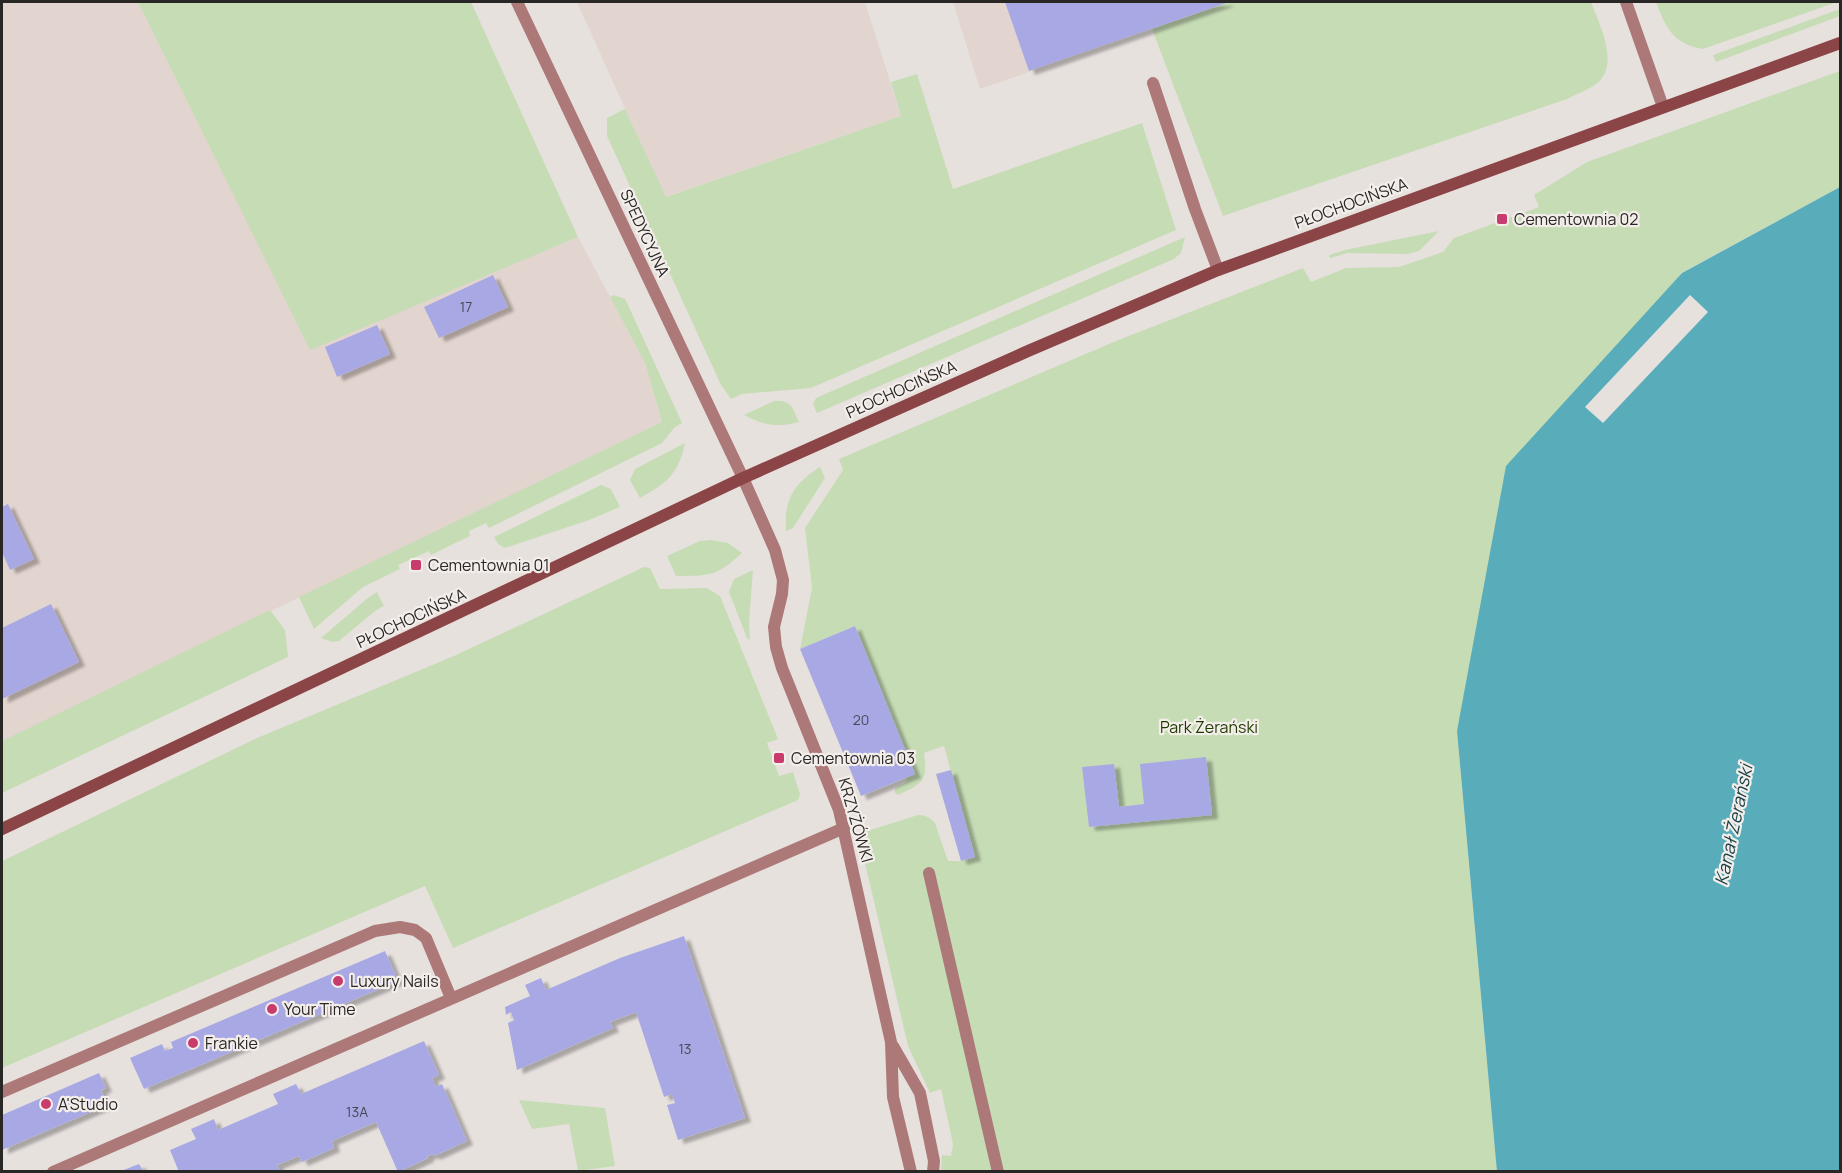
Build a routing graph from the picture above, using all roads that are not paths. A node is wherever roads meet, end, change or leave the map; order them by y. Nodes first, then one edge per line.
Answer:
1 (518, 2) edge
2 (1626, 2) edge
3 (1840, 43) edge
4 (1153, 83) dead end
5 (1663, 107) junction
6 (1218, 270) junction
7 (743, 478) junction
8 (844, 828) junction
9 (2, 829) edge
10 (929, 873) dead end
11 (451, 998) junction
12 (891, 1042) junction
13 (2, 1092) edge
14 (52, 1172) edge
15 (910, 1172) edge
16 (933, 1172) edge
17 (998, 1172) edge

1 - 7 street, SPEDYCYJNA
2 - 5 street
3 - 5 main road, PŁOCHOCIŃSKA
4 - 6 street
5 - 6 main road, PŁOCHOCIŃSKA
6 - 7 main road, PŁOCHOCIŃSKA
7 - 8 street, KRZYŻÓWKI
7 - 9 main road, PŁOCHOCIŃSKA
8 - 11 street
8 - 12 street, KRZYŻÓWKI
10 - 17 street
11 - 13 street
11 - 14 street
12 - 15 street
12 - 16 street

